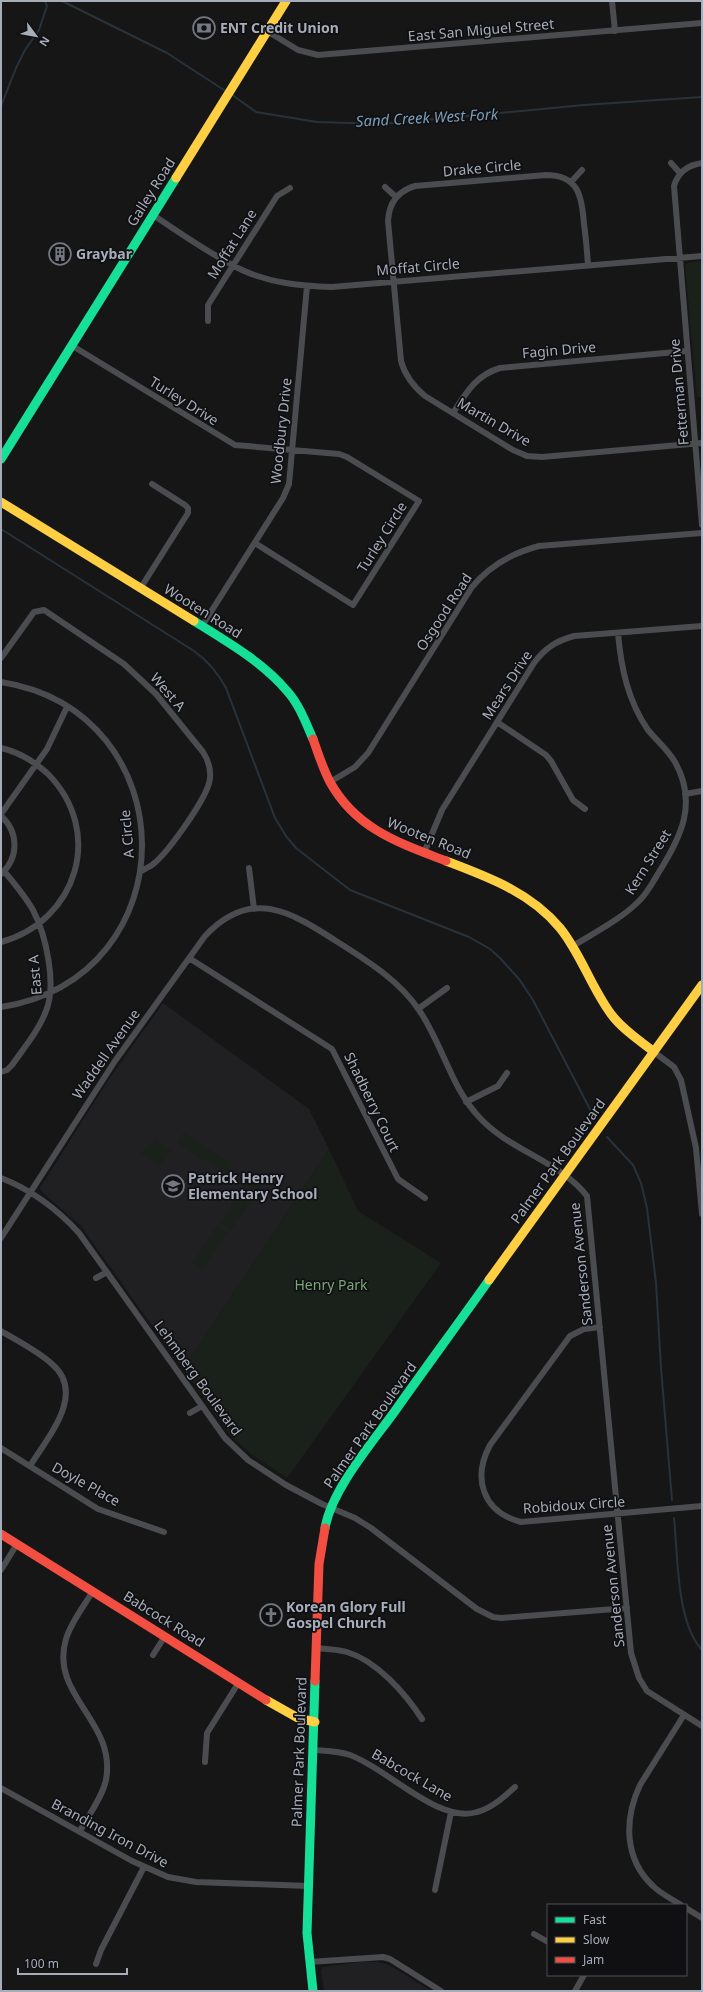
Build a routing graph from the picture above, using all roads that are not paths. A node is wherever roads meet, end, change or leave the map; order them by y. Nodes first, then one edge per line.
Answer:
1 (286, 1) edge
2 (612, 1) edge
3 (702, 23) edge
4 (267, 31) junction
5 (615, 31) junction
6 (702, 163) edge
7 (671, 164) dead end
8 (582, 170) dead end
9 (680, 173) junction
10 (571, 182) junction
11 (385, 187) dead end
12 (290, 188) dead end
13 (396, 197) junction
14 (153, 215) junction
15 (702, 256) edge
16 (680, 258) junction
17 (234, 265) junction
18 (588, 265) junction
19 (394, 281) junction
20 (307, 286) junction
21 (208, 321) dead end
22 (71, 345) junction
23 (687, 351) junction
24 (453, 413) junction
25 (699, 443) edge
26 (293, 450) junction
27 (1, 458) edge
28 (152, 484) dead end
29 (1, 502) edge
30 (702, 525) edge
31 (702, 533) edge
32 (255, 543) junction
33 (140, 589) junction
34 (202, 626) junction
35 (702, 626) edge
36 (618, 633) junction
37 (1, 658) edge
38 (1, 682) edge
39 (67, 707) junction
40 (497, 722) junction
41 (1, 748) edge
42 (37, 764) junction
43 (330, 782) junction
44 (702, 791) edge
45 (685, 794) junction
46 (585, 809) dead end
47 (1, 815) edge
48 (424, 853) junction
49 (249, 868) dead end
50 (141, 871) junction
51 (2, 873) edge
52 (254, 909) junction
53 (40, 924) junction
54 (1, 942) edge
55 (573, 946) junction
56 (189, 958) junction
57 (702, 985) edge
58 (447, 988) dead end
59 (52, 992) junction
60 (1, 1007) edge
61 (418, 1009) junction
62 (654, 1052) junction
63 (1, 1072) edge
64 (507, 1073) dead end
65 (466, 1102) junction
66 (700, 1165) edge
67 (565, 1176) junction
68 (1, 1178) edge
69 (30, 1192) junction
70 (425, 1198) dead end
71 (702, 1214) edge
72 (1, 1238) edge
73 (107, 1272) junction
74 (96, 1278) dead end
75 (600, 1327) junction
76 (1, 1331) edge
77 (202, 1406) junction
78 (190, 1413) dead end
79 (1, 1448) edge
80 (30, 1466) junction
81 (702, 1506) edge
82 (331, 1508) junction
83 (618, 1514) junction
84 (164, 1532) dead end
85 (1, 1534) edge
86 (17, 1544) junction
87 (1, 1570) edge
88 (93, 1591) junction
89 (627, 1608) junction
90 (165, 1636) junction
91 (316, 1648) junction
92 (153, 1655) dead end
93 (238, 1682) junction
94 (684, 1715) junction
95 (422, 1719) dead end
96 (315, 1722) junction
97 (702, 1726) edge
98 (314, 1750) junction
99 (204, 1762) dead end
100 (1, 1788) edge
101 (515, 1788) dead end
102 (451, 1812) junction
103 (80, 1831) junction
104 (144, 1867) junction
105 (309, 1886) junction
106 (435, 1890) dead end
107 (680, 1904) edge
108 (687, 1909) edge
109 (702, 1918) edge
110 (534, 1934) dead end
111 (547, 1941) edge
112 (309, 1962) junction
113 (96, 1964) dead end
114 (583, 1976) edge
115 (313, 1991) edge
116 (441, 1991) edge
117 (574, 1991) edge

1 - 4 main road, Galley Road
2 - 5 street
3 - 5 street, East San Miguel Street
4 - 5 street, East San Miguel Street
4 - 14 main road, Galley Road
6 - 9 street
7 - 9 street
8 - 10 street
9 - 16 street, Fetterman Drive
10 - 13 street, Drake Circle
10 - 18 street
11 - 13 street
12 - 17 street, Moffat Lane
13 - 19 street
14 - 17 street, Moffat Circle
14 - 22 main road, Galley Road
15 - 16 street, Moffat Circle
16 - 18 street, Moffat Circle
16 - 23 street, Fetterman Drive
17 - 20 street, Moffat Circle
17 - 21 street, Moffat Lane
18 - 19 street, Moffat Circle
19 - 20 street, Moffat Circle
19 - 24 street, Martin Drive
20 - 26 street, Woodbury Drive
22 - 26 street, Turley Drive
22 - 27 main road, Galley Road
23 - 24 street, Fagin Drive
23 - 25 street, Fetterman Drive
24 - 25 street, Martin Drive
25 - 30 street, Fetterman Drive
26 - 32 street, Woodbury Drive
26 - 32 street, Turley Circle
28 - 33 street
29 - 33 main road, Wooten Road
31 - 43 street, Osgood Road
32 - 34 street, Woodbury Drive
33 - 34 main road, Wooten Road
34 - 43 main road, Wooten Road
35 - 36 street, Mears Drive
36 - 40 street, Mears Drive
36 - 45 street, Kern Street
37 - 50 street, West A
38 - 39 street, A Circle
39 - 42 street
39 - 50 street, A Circle
40 - 46 street
40 - 48 street, Mears Drive
41 - 42 street
42 - 47 street
42 - 53 street
43 - 48 main road, Wooten Road
44 - 45 street
45 - 55 street, Kern Street
47 - 51 street
48 - 55 main road, Wooten Road
49 - 52 street
50 - 59 street, A Circle
51 - 53 street, East A
52 - 56 street, Waddell Avenue
52 - 61 street, Sanderson Avenue
53 - 54 street
53 - 59 street, East A
55 - 62 main road, Wooten Road
56 - 69 street, Waddell Avenue
56 - 70 street, Shadberry Court
57 - 62 main road, Palmer Park Boulevard
58 - 61 street
59 - 60 street, A Circle
59 - 63 street, East A
61 - 65 street, Sanderson Avenue
62 - 66 street, Wooten Road
62 - 67 main road, Palmer Park Boulevard
64 - 65 street
65 - 67 street, Sanderson Avenue
66 - 71 street, Wooten Road
67 - 75 street, Sanderson Avenue
67 - 82 main road, Palmer Park Boulevard
68 - 69 street, Lehmberg Boulevard
69 - 72 street, Waddell Avenue
69 - 73 street, Lehmberg Boulevard
73 - 74 street
73 - 77 street, Lehmberg Boulevard
75 - 83 street, Sanderson Avenue
75 - 83 street, Robidoux Circle
76 - 80 street
77 - 78 street
77 - 82 street, Lehmberg Boulevard
79 - 80 street, Doyle Place
80 - 84 street, Doyle Place
81 - 83 street, Robidoux Circle
82 - 89 street, Lehmberg Boulevard
82 - 91 main road, Palmer Park Boulevard
83 - 89 street, Sanderson Avenue
85 - 86 main road, Babcock Road
86 - 87 street
86 - 88 main road, Babcock Road
88 - 90 main road, Babcock Road
88 - 103 street
89 - 94 street, Sanderson Avenue
90 - 92 street
90 - 93 main road, Babcock Road
91 - 95 street
91 - 96 main road, Palmer Park Boulevard
93 - 96 main road, Babcock Road
93 - 99 street
94 - 97 street, Sanderson Avenue
94 - 107 street
96 - 98 main road, Palmer Park Boulevard
98 - 102 street, Babcock Lane
98 - 105 main road, Palmer Park Boulevard
100 - 103 street, Branding Iron Drive
101 - 102 street, Babcock Lane
102 - 106 street
103 - 104 street, Branding Iron Drive
104 - 105 street, Branding Iron Drive
104 - 113 street
105 - 112 main road, Palmer Park Boulevard
108 - 109 street
110 - 111 street
112 - 115 main road, Palmer Park Boulevard
112 - 116 street
114 - 117 street

